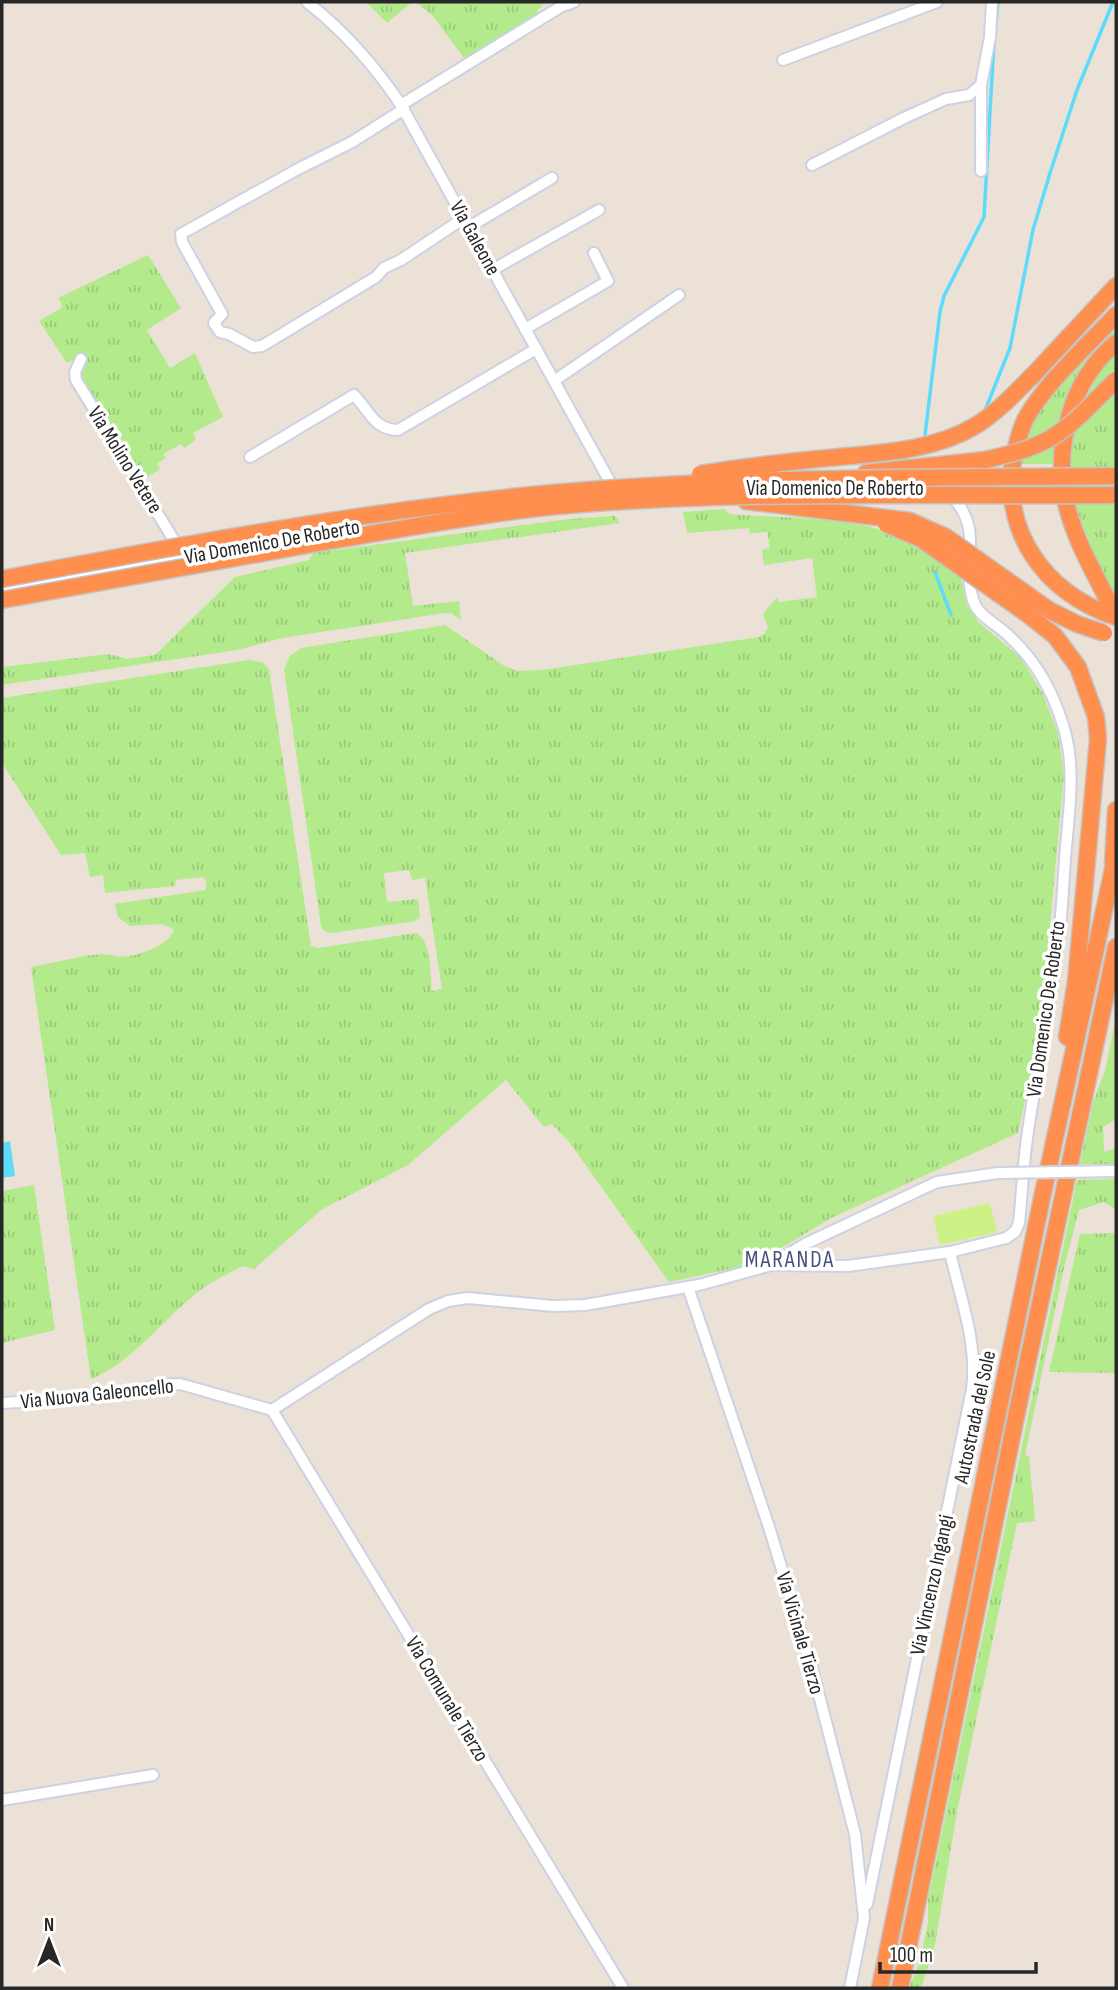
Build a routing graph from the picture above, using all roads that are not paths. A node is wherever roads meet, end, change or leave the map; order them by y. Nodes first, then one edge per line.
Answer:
1 (307, 2) edge
2 (574, 2) edge
3 (937, 2) edge
4 (992, 2) edge
5 (783, 60) dead end
6 (981, 85) junction
7 (402, 107) junction
8 (812, 165) dead end
9 (981, 172) dead end
10 (552, 178) dead end
11 (599, 210) dead end
12 (467, 223) junction
13 (594, 253) dead end
14 (492, 270) junction
15 (1116, 286) edge
16 (679, 295) dead end
17 (1116, 314) edge
18 (525, 329) junction
19 (1116, 343) edge
20 (536, 349) junction
21 (81, 359) dead end
22 (1116, 380) edge
23 (554, 381) junction
24 (250, 457) dead end
25 (1116, 476) edge
26 (826, 479) junction
27 (589, 490) junction
28 (617, 495) junction
29 (1116, 495) edge
30 (706, 496) junction
31 (861, 515) junction
32 (185, 558) junction
33 (2, 579) edge
34 (2, 591) edge
35 (2, 600) edge
36 (1116, 616) edge
37 (1116, 636) edge
38 (1116, 810) edge
39 (1116, 855) edge
40 (1112, 877) junction
41 (1116, 947) edge
42 (1116, 967) edge
43 (1102, 1017) junction
44 (1116, 1171) edge
45 (1041, 1198) junction
46 (950, 1252) junction
47 (771, 1265) junction
48 (688, 1287) junction
49 (2, 1403) edge
50 (272, 1410) junction
51 (153, 1775) dead end
52 (2, 1800) edge
53 (864, 1917) junction
54 (622, 1988) edge
55 (850, 1988) edge
56 (880, 1988) edge
57 (900, 1988) edge

1 - 7 street, Via Galeone
2 - 7 street
3 - 5 street
4 - 6 street
6 - 8 street
6 - 9 street
7 - 12 street, Via Galeone
7 - 12 street
10 - 12 street
11 - 14 street
12 - 14 street, Via Galeone
13 - 18 street
14 - 18 street, Via Galeone
15 - 27 highway, bridge
16 - 23 street
17 - 36 highway
18 - 20 street, Via Galeone
19 - 36 highway
20 - 23 street, Via Galeone
20 - 24 street
21 - 32 street, Via Molino Vetere
22 - 26 highway, bridge
23 - 28 street, Via Galeone
25 - 26 highway, bridge
26 - 27 highway, bridge
27 - 33 highway, bridge
28 - 32 street, Via Domenico De Roberto
28 - 46 street, Via Domenico De Roberto
29 - 30 highway, bridge
30 - 31 highway, bridge
30 - 35 highway, bridge
31 - 37 highway, bridge
31 - 45 highway, bridge
32 - 34 street, Via Domenico De Roberto
38 - 40 highway
39 - 40 highway, Autostrada del Sole
40 - 45 highway, Autostrada del Sole
41 - 43 highway, Autostrada del Sole
42 - 43 highway
43 - 57 highway, Autostrada del Sole
44 - 47 street, bridge
45 - 56 highway, Autostrada del Sole
46 - 47 street
46 - 53 street, Via Vincenzo Ingangi
47 - 48 street
48 - 50 street
48 - 53 street, Via Vicinale Tierzo
49 - 50 street, Via Nuova Galeoncello
50 - 54 street, Via Comunale Tierzo
51 - 52 street
53 - 55 street, Via Vicinale Tierzo

